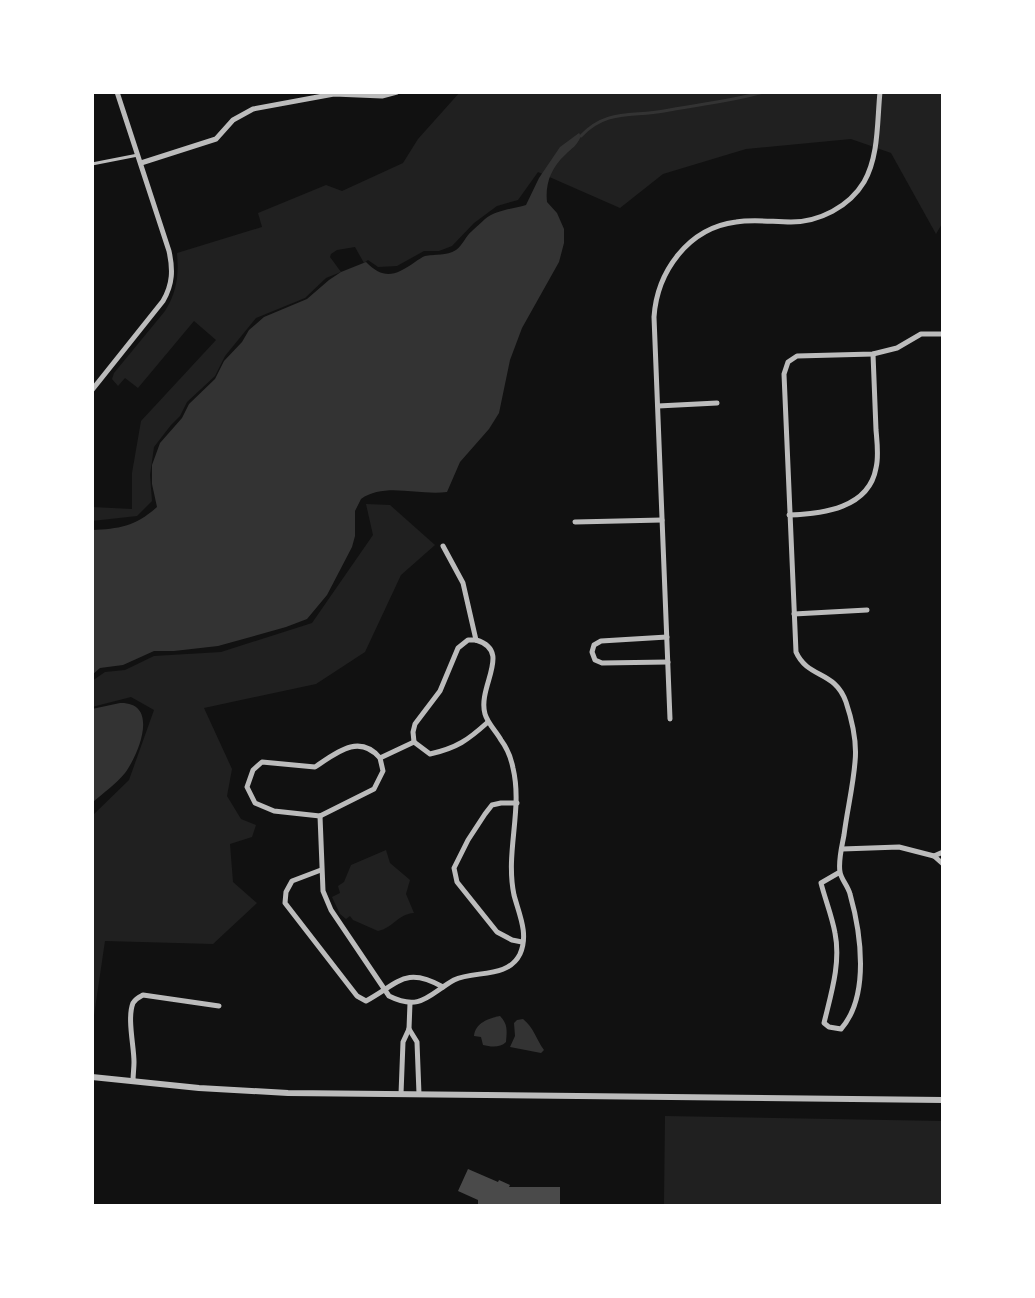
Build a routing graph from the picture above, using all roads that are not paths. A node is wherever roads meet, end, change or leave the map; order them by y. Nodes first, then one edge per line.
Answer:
1 (117, 92) edge
2 (397, 92) edge
3 (880, 92) edge
4 (138, 155) junction
5 (141, 163) junction
6 (92, 164) edge
7 (943, 334) edge
8 (873, 354) junction
9 (92, 390) edge
10 (717, 403) dead end
11 (658, 406) junction
12 (789, 515) junction
13 (662, 520) junction
14 (575, 522) dead end
15 (443, 546) dead end
16 (867, 610) dead end
17 (794, 614) junction
18 (667, 637) junction
19 (476, 640) junction
20 (668, 662) junction
21 (670, 719) dead end
22 (488, 722) junction
23 (414, 742) junction
24 (380, 758) junction
25 (517, 803) junction
26 (320, 816) junction
27 (842, 849) junction
28 (943, 852) edge
29 (934, 856) junction
30 (943, 864) edge
31 (321, 870) junction
32 (840, 872) junction
33 (522, 942) junction
34 (443, 987) junction
35 (383, 989) junction
36 (410, 1003) junction
37 (219, 1006) dead end
38 (409, 1029) junction
39 (92, 1077) edge
40 (133, 1081) junction
41 (401, 1094) junction
42 (419, 1094) junction
43 (943, 1100) edge

1 - 4 street
2 - 5 street
3 - 11 street
4 - 5 street
4 - 6 lane
5 - 9 street
7 - 8 street
8 - 12 street
8 - 12 street
10 - 11 street
11 - 13 street
12 - 17 street
13 - 14 street
13 - 18 street
15 - 19 street
16 - 17 street
17 - 27 street
18 - 20 street
18 - 20 street
19 - 22 street
19 - 23 street
20 - 21 street
22 - 23 street
22 - 25 street
23 - 24 street
24 - 26 street
24 - 26 street
25 - 33 street
25 - 33 street
26 - 31 street
27 - 29 street
27 - 32 street
28 - 29 street
29 - 30 street
31 - 35 street
31 - 35 street
32 - 32 street
33 - 34 street
34 - 35 street
34 - 36 street
35 - 36 street
36 - 38 street
37 - 40 street
38 - 41 street
38 - 42 street
39 - 40 street
40 - 41 street
41 - 42 street
42 - 43 street

